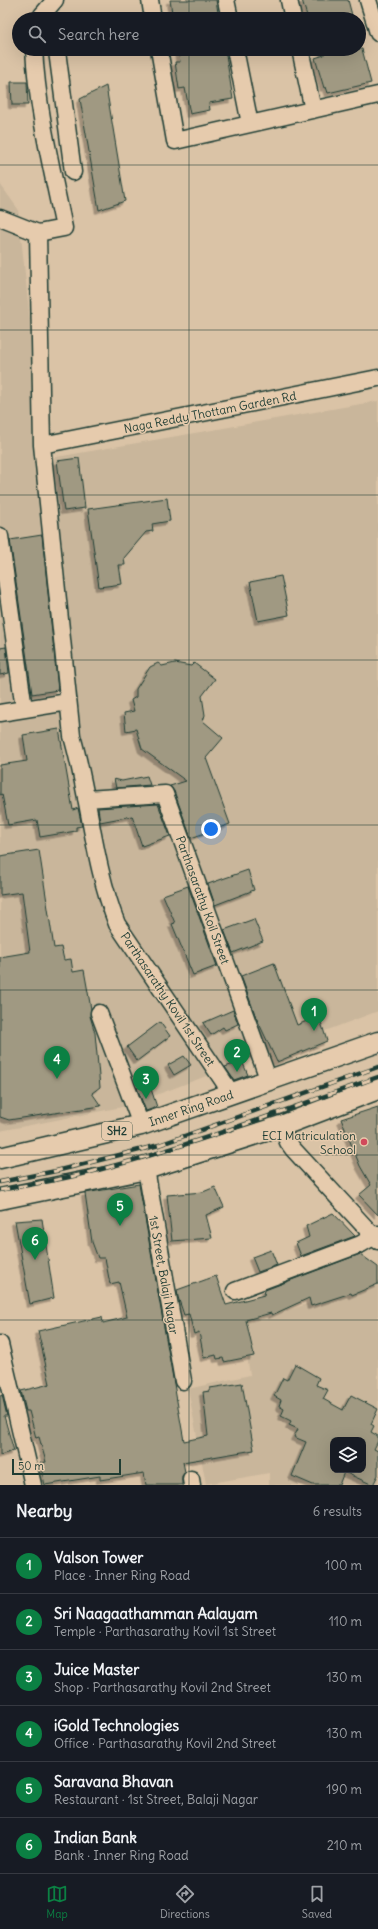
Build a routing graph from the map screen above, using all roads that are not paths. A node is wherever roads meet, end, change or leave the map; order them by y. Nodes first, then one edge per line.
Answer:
1 (55, 0) edge
2 (150, 0) edge
3 (226, 0) edge
4 (289, 0) edge
5 (368, 0) edge
6 (45, 12) edge
7 (152, 12) edge
8 (229, 12) edge
9 (292, 12) edge
10 (378, 33) edge
11 (34, 56) edge
12 (58, 56) edge
13 (160, 56) edge
14 (237, 56) edge
15 (302, 56) edge
16 (378, 95) edge
17 (314, 110) junction
18 (250, 124) junction
19 (74, 172) dead end
20 (0, 218) edge
21 (38, 233) junction
22 (378, 378) edge
23 (42, 445) junction
24 (0, 536) edge
25 (68, 702) junction
26 (24, 709) junction
27 (0, 713) edge
28 (86, 799) junction
29 (99, 1013) dead end
30 (378, 1042) edge
31 (269, 1081) junction
32 (378, 1089) edge
33 (232, 1094) junction
34 (141, 1125) junction
35 (281, 1126) junction
36 (0, 1158) edge
37 (146, 1169) junction
38 (0, 1200) edge
39 (377, 1238) edge
40 (235, 1291) dead end
41 (0, 1344) edge
42 (4, 1380) edge
43 (183, 1381) dead end
44 (33, 1485) edge

1 - 6 street
2 - 7 street
3 - 8 street
4 - 9 street
5 - 10 street
11 - 21 street
12 - 19 street
13 - 18 street
14 - 18 street
15 - 17 street
16 - 17 street
17 - 18 street
20 - 21 street
21 - 23 street, Parthasarathy Kovil 1st Street
22 - 23 street, Naga Reddy Thottam Garden Rd
23 - 25 street, Parthasarathy Kovil 1st Street
24 - 26 street
25 - 26 street
25 - 28 street, Parthasarathy Kovil 1st Street
26 - 27 street
28 - 31 street, Parthasarathy Koil Street
28 - 33 street, Parthasarathy Kovil 1st Street
29 - 34 street
30 - 31 main road, Inner Ring Road / SH2
31 - 33 main road, Inner Ring Road / SH2
32 - 35 main road
33 - 34 main road, Inner Ring Road / SH2
34 - 36 main road, Inner Ring Road / SH2
35 - 37 main road
35 - 39 street
37 - 38 main road
37 - 43 street, 1st Street, Balaji Nagar
39 - 40 street
41 - 42 street
42 - 44 street

